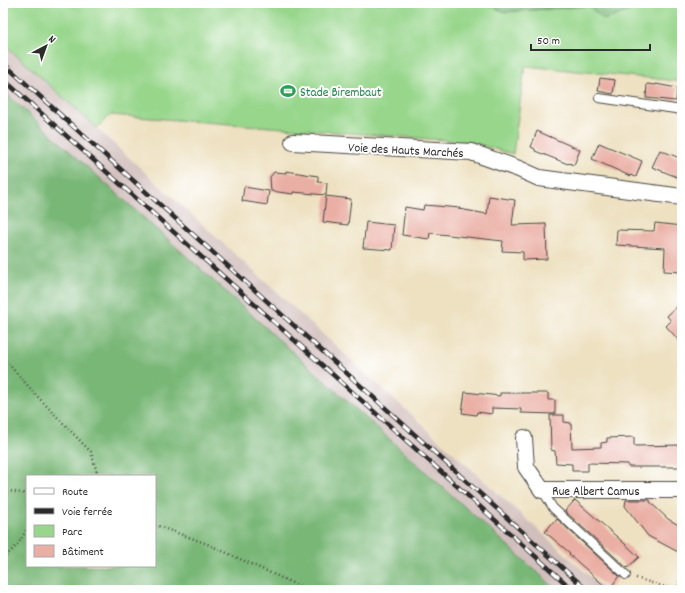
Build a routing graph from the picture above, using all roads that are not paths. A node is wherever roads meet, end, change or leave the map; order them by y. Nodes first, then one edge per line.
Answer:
1 (599, 98) dead end
2 (682, 110) edge
3 (293, 142) dead end
4 (682, 197) edge
5 (524, 438) dead end
6 (542, 490) junction
7 (682, 490) edge
8 (626, 575) road end

1 - 2 lane
3 - 4 street, Voie des Hauts Marchés
5 - 6 street, Rue Albert Camus
6 - 7 street, Rue Albert Camus
6 - 8 lane

